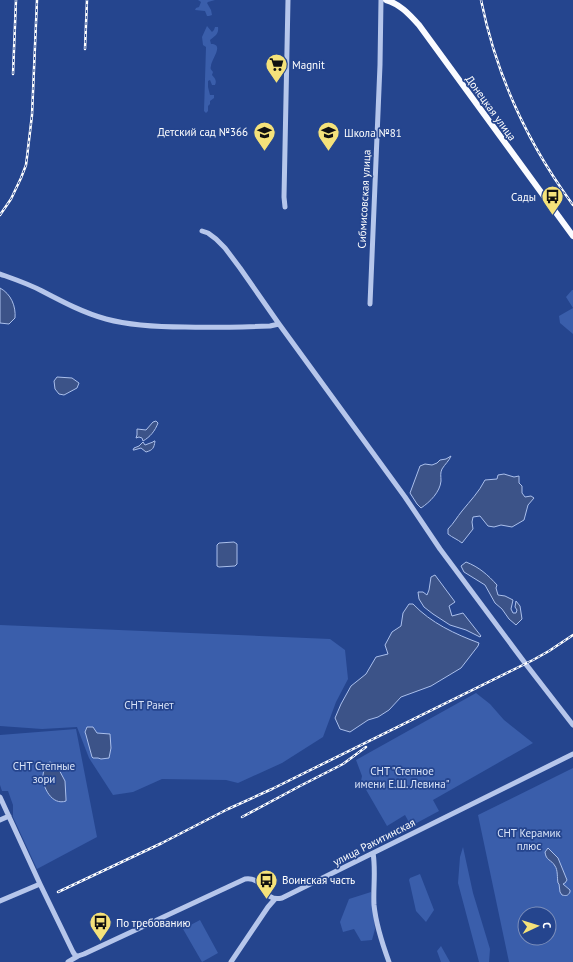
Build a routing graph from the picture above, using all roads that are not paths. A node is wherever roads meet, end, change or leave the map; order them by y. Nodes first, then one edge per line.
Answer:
1 (288, 0) edge
2 (381, 0) edge
3 (386, 0) edge
4 (285, 207) dead end
5 (202, 231) dead end
6 (573, 236) edge
7 (0, 274) edge
8 (370, 304) dead end
9 (278, 324) junction
10 (573, 725) edge
11 (573, 754) edge
12 (0, 796) edge
13 (9, 816) junction
14 (0, 820) edge
15 (373, 853) junction
16 (40, 884) junction
17 (275, 899) junction
18 (0, 901) edge
19 (78, 956) junction
20 (68, 962) edge
21 (231, 962) edge
22 (389, 962) edge

1 - 4 street
2 - 8 street, Сибмисовская улица
3 - 6 main road, Донецкая улица
5 - 9 street
7 - 9 street
9 - 10 street
11 - 15 street, улица Ракитинская
12 - 13 street
13 - 14 street
13 - 16 street
15 - 17 street, улица Ракитинская
15 - 22 street
16 - 18 street
16 - 19 street
17 - 19 street
17 - 21 street
19 - 20 street

